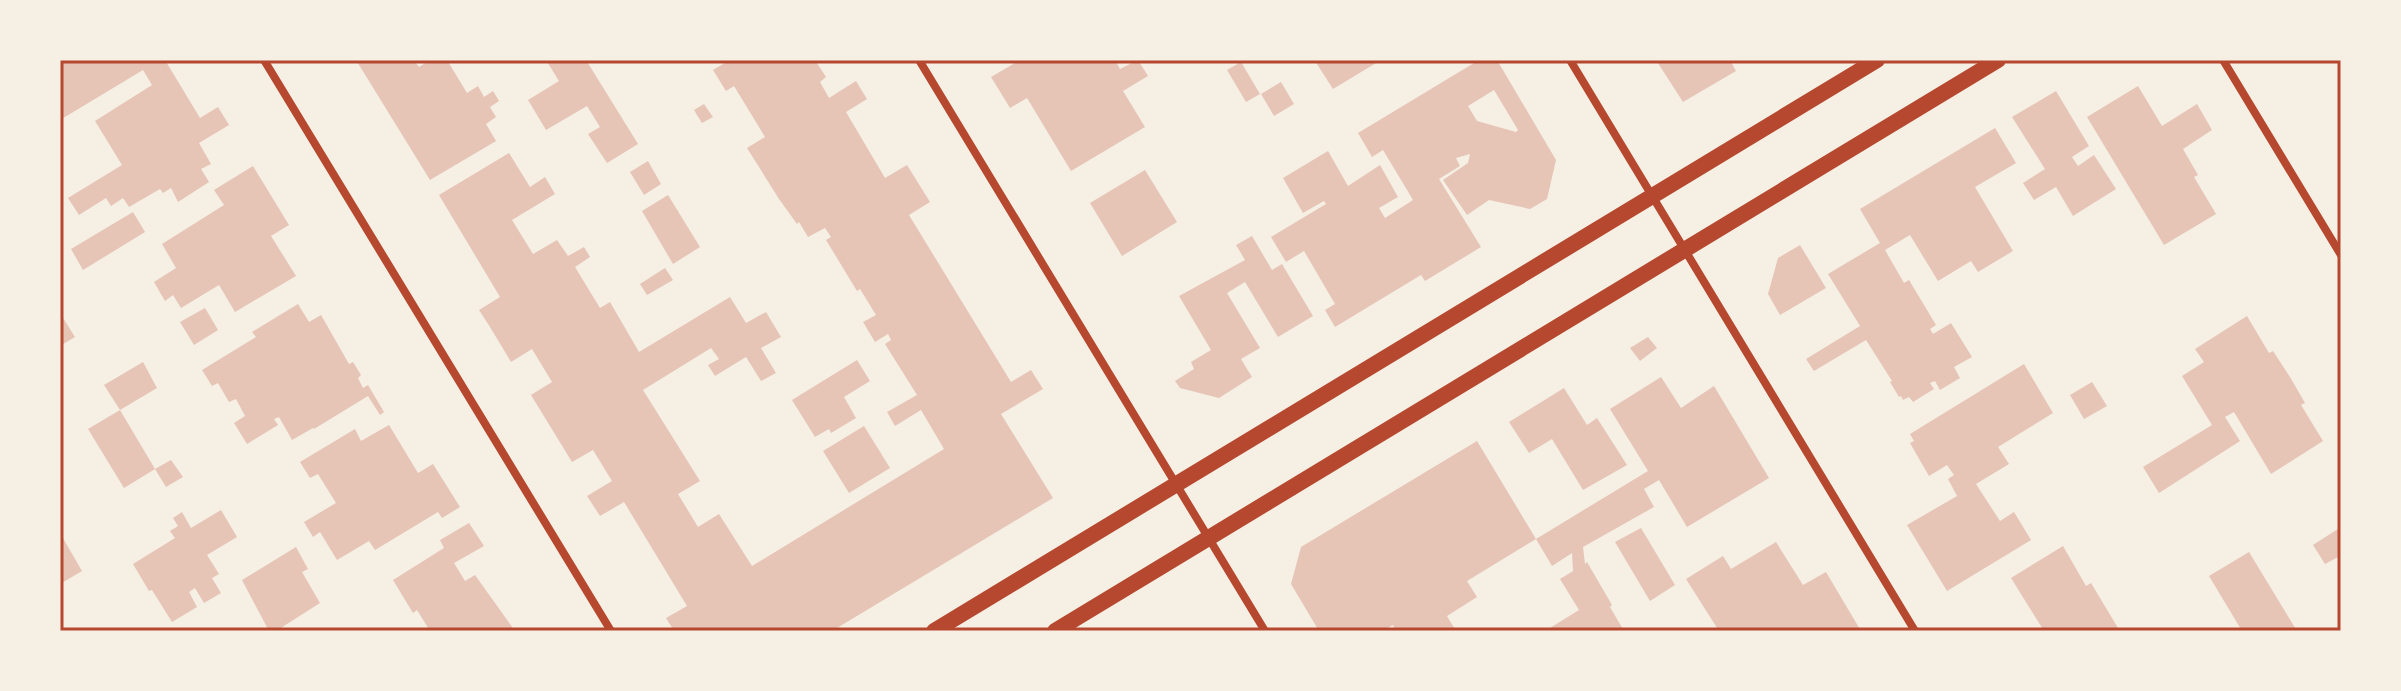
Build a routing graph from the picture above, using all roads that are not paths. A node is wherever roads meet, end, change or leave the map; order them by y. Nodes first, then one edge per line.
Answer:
1 (264, 60) edge
2 (919, 60) edge
3 (1570, 60) edge
4 (1877, 60) edge
5 (1998, 60) edge
6 (2223, 60) edge
7 (1653, 196) junction
8 (1685, 250) junction
9 (2341, 255) edge
10 (1177, 484) junction
11 (1209, 538) junction
12 (611, 631) edge
13 (934, 631) edge
14 (1055, 631) edge
15 (1265, 631) edge
16 (1915, 631) edge

1 - 12 street
2 - 10 street
3 - 7 street
4 - 7 main road
5 - 8 main road
6 - 9 street
7 - 8 street
7 - 10 main road
8 - 11 main road
8 - 16 street
10 - 11 street
10 - 13 main road
11 - 14 main road
11 - 15 street

